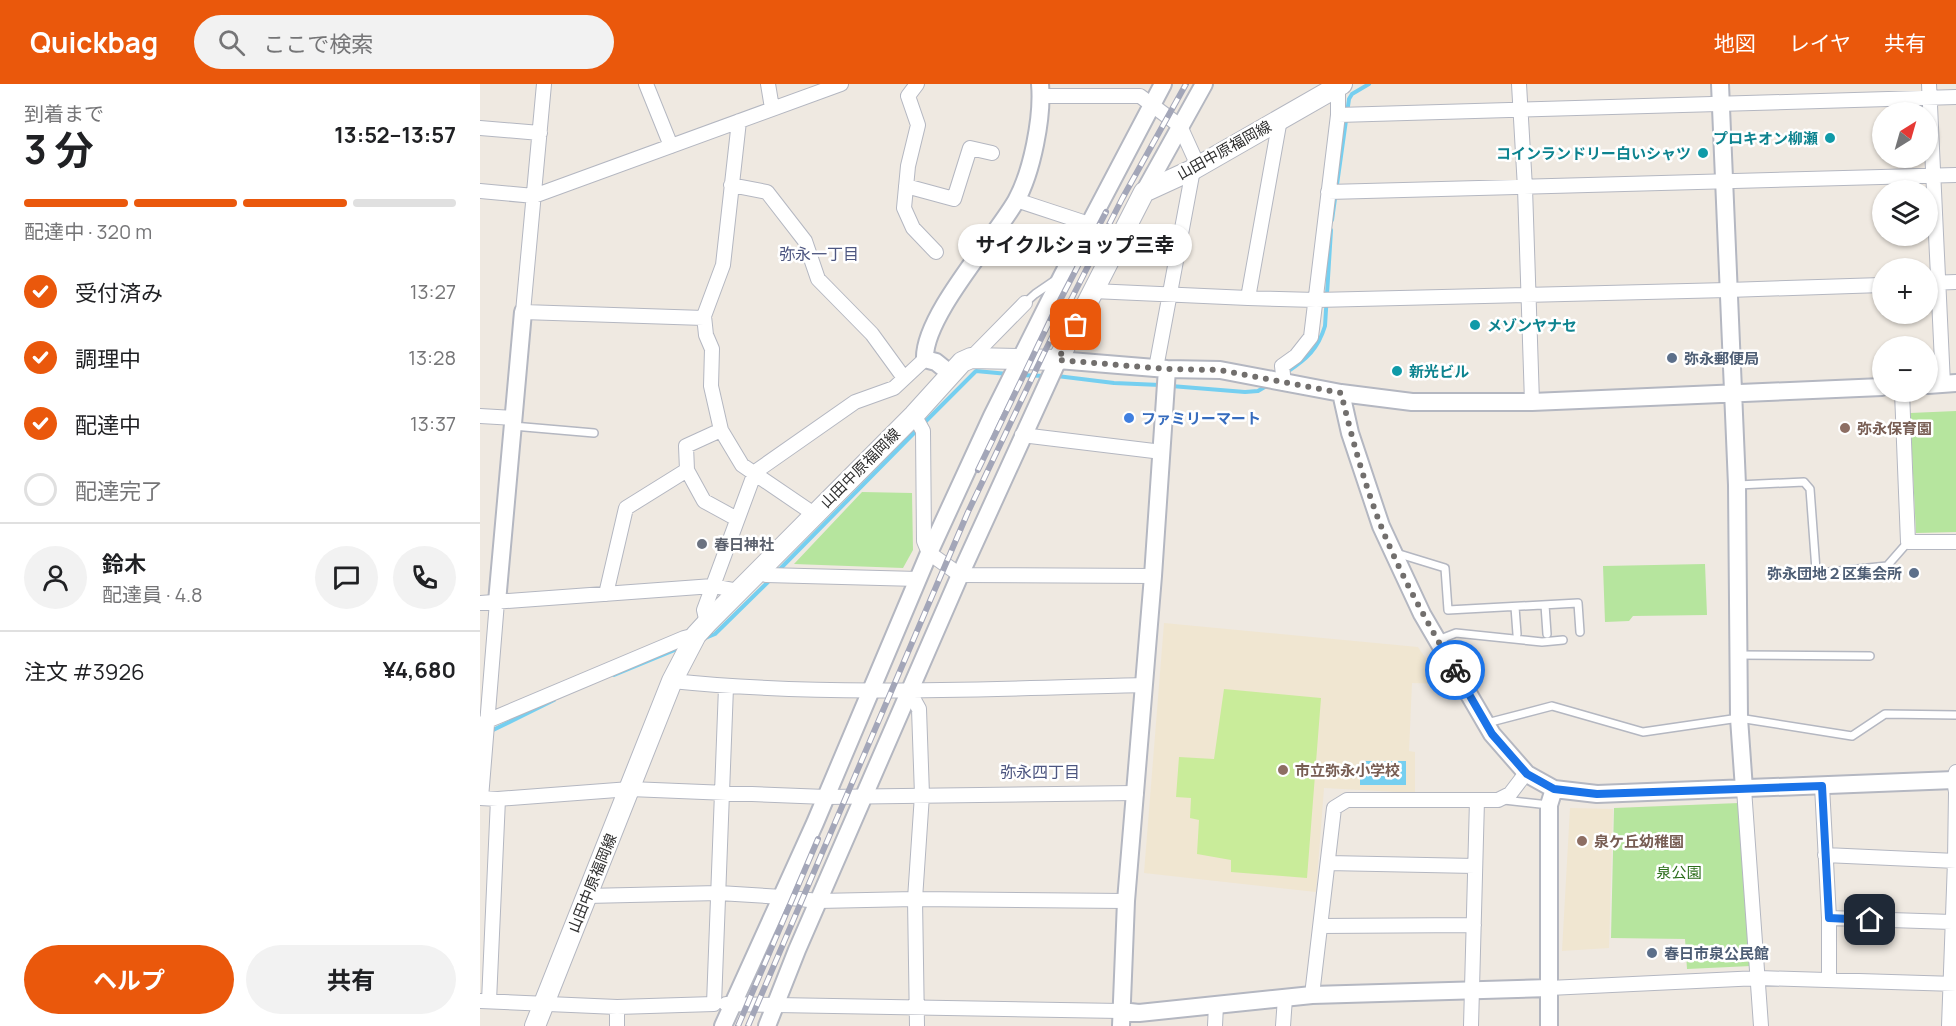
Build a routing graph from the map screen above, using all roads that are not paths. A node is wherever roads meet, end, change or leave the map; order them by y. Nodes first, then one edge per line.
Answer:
1 (544, 84) edge
2 (646, 84) edge
3 (768, 84) edge
4 (841, 84) edge
5 (917, 84) edge
6 (1163, 84) edge
7 (1204, 84) edge
8 (1520, 84) edge
9 (1720, 84) edge
10 (1339, 85) edge
11 (1041, 90) edge
12 (1929, 91) edge
13 (1956, 97) edge
14 (1152, 104) junction
15 (1720, 104) junction
16 (772, 108) junction
17 (1520, 110) junction
18 (1345, 115) junction
19 (1280, 118) junction
20 (739, 121) junction
21 (1180, 126) junction
22 (480, 128) edge
23 (540, 134) junction
24 (671, 146) junction
25 (992, 153) dead end
26 (1192, 170) junction
27 (1956, 175) edge
28 (1933, 176) junction
29 (1724, 183) junction
30 (731, 185) junction
31 (906, 186) junction
32 (1525, 188) junction
33 (480, 191) edge
34 (1144, 192) junction
35 (1328, 192) junction
36 (534, 196) junction
37 (1016, 200) junction
38 (1089, 224) junction
39 (936, 252) dead end
40 (1933, 258) edge
41 (1062, 276) junction
42 (1956, 282) edge
43 (1938, 283) edge
44 (1872, 285) edge
45 (1728, 290) junction
46 (1093, 291) junction
47 (1170, 294) junction
48 (1527, 296) junction
49 (1248, 298) junction
50 (1316, 300) junction
51 (1025, 303) joint
52 (524, 312) junction
53 (704, 318) junction
54 (1937, 324) edge
55 (971, 358) junction
56 (925, 359) junction
57 (1018, 364) junction
58 (1053, 371) junction
59 (951, 374) junction
60 (1283, 375) junction
61 (904, 378) junction
62 (1164, 378) junction
63 (1942, 384) edge
64 (1872, 387) edge
65 (1341, 393) junction
66 (1733, 394) junction
67 (1532, 402) junction
68 (1902, 402) edge
69 (480, 416) edge
70 (513, 422) junction
71 (918, 423) junction
72 (722, 430) junction
73 (594, 433) dead end
74 (1022, 435) junction
75 (1162, 452) junction
76 (687, 470) junction
77 (755, 472) junction
78 (1737, 485) junction
79 (814, 514) junction
80 (737, 519) junction
81 (1908, 542) junction
82 (1956, 542) edge
83 (929, 553) junction
84 (1393, 553) junction
85 (762, 573) junction
86 (960, 574) junction
87 (1153, 576) junction
88 (918, 579) junction
89 (713, 586) junction
90 (739, 591) junction
91 (606, 594) junction
92 (497, 602) junction
93 (480, 603) edge
94 (1545, 605) junction
95 (1515, 607) junction
96 (1580, 632) dead end
97 (1517, 634) dead end
98 (1547, 634) dead end
99 (697, 636) junction
100 (1437, 640) junction
101 (1563, 640) dead end
102 (1738, 655) junction
103 (1870, 656) dead end
104 (672, 681) junction
105 (1144, 685) junction
106 (726, 687) junction
107 (872, 691) junction
108 (909, 691) junction
109 (1956, 715) edge
110 (1739, 718) junction
111 (483, 723) edge
112 (1486, 723) junction
113 (1526, 773) junction
114 (1955, 784) edge
115 (1822, 786) junction
116 (630, 789) junction
117 (1744, 789) junction
118 (723, 793) junction
119 (1136, 793) junction
120 (922, 795) junction
121 (863, 796) junction
122 (826, 797) junction
123 (1552, 797) junction
124 (481, 798) edge
125 (498, 799) junction
126 (1477, 800) junction
127 (1498, 800) junction
128 (1825, 855) junction
129 (1955, 861) edge
130 (1328, 862) junction
131 (1475, 866) junction
132 (719, 893) junction
133 (586, 896) junction
134 (782, 897) junction
135 (915, 899) junction
136 (818, 901) junction
137 (1126, 901) junction
138 (486, 907) edge
139 (1829, 918) junction
140 (1952, 922) junction
141 (1474, 925) junction
142 (1320, 926) junction
143 (1759, 978) junction
144 (1829, 980) junction
145 (1953, 984) edge
146 (1549, 988) junction
147 (1472, 990) junction
148 (1312, 995) junction
149 (1285, 998) junction
150 (484, 1001) edge
151 (545, 1003) junction
152 (714, 1004) junction
153 (734, 1005) junction
154 (774, 1005) junction
155 (1216, 1005) junction
156 (617, 1007) junction
157 (917, 1008) junction
158 (1121, 1019) edge
159 (1139, 1019) edge
160 (535, 1026) edge
161 (617, 1026) edge
162 (723, 1026) edge
163 (767, 1026) edge
164 (917, 1026) edge
165 (1215, 1026) edge
166 (1283, 1026) edge
167 (1471, 1026) edge
168 (1549, 1026) edge
169 (1761, 1026) edge
170 (1949, 1026) edge

1 - 23 street
2 - 24 street
3 - 16 street
4 - 16 street
5 - 31 street
6 - 14 street
7 - 21 street
8 - 17 street
9 - 15 street
10 - 18 street
10 - 19 main road, 山田中原福岡線
11 - 14 street
11 - 37 street
12 - 13 street
12 - 15 street
12 - 28 street
14 - 21 street
14 - 38 street
15 - 17 street
15 - 29 street
16 - 20 street
17 - 18 street
17 - 32 street
18 - 35 street
19 - 26 main road, 山田中原福岡線
19 - 49 street
20 - 24 street
20 - 30 street
21 - 26 street
21 - 34 street
22 - 23 street
23 - 36 street
24 - 36 street
25 - 31 street
26 - 34 main road, 山田中原福岡線
26 - 47 street
27 - 28 street
28 - 29 street
28 - 40 street
29 - 32 street
29 - 45 street
30 - 53 street
30 - 61 street
31 - 39 street
32 - 35 street
32 - 48 street
33 - 36 street
34 - 46 main road
35 - 50 street
36 - 52 street
37 - 38 street
37 - 56 street
38 - 41 street
41 - 51 lane
41 - 57 street
42 - 43 street
44 - 45 street
45 - 48 street
45 - 66 street
46 - 47 street
46 - 58 main road
47 - 49 street
47 - 62 street
48 - 50 street
48 - 67 street
49 - 50 street
50 - 60 street
51 - 55 street
52 - 53 street
52 - 70 street
53 - 72 street
54 - 63 street
55 - 57 main road
55 - 59 main road, 山田中原福岡線
56 - 59 street
56 - 61 street
57 - 58 main road
57 - 83 street
58 - 62 street
58 - 74 street
59 - 71 main road, 山田中原福岡線
60 - 62 street
60 - 65 street
61 - 77 street
62 - 75 street
64 - 66 street
65 - 67 street
65 - 84 street
66 - 67 street
66 - 78 street
68 - 81 street
69 - 70 street
70 - 73 lane
70 - 92 street
71 - 79 main road, 山田中原福岡線
71 - 83 street
72 - 76 street
72 - 77 street
74 - 75 street
74 - 86 street
75 - 87 street
76 - 80 street
76 - 91 street
77 - 79 street
77 - 80 street
78 - 81 lane
78 - 102 street
79 - 85 main road, 山田中原福岡線
80 - 89 street
81 - 82 street
83 - 86 street
83 - 88 street
84 - 95 lane
84 - 100 street
85 - 88 street
85 - 90 main road, 山田中原福岡線
86 - 87 street
86 - 108 street
87 - 105 street
88 - 107 street
89 - 90 street
89 - 91 street
89 - 99 street
90 - 99 main road, 山田中原福岡線
91 - 92 street
92 - 93 street
92 - 111 street
94 - 95 lane
94 - 96 lane
94 - 98 lane
95 - 97 lane
99 - 104 main road, 山田中原福岡線
99 - 111 street
100 - 101 lane
100 - 112 street
102 - 103 lane
102 - 110 street
104 - 106 street
104 - 116 main road, 山田中原福岡線
105 - 108 street
105 - 119 street
106 - 107 street
106 - 118 street
107 - 108 street
107 - 122 street
108 - 120 street
108 - 121 street
109 - 110 lane
110 - 112 lane
110 - 117 street
111 - 124 street
112 - 113 street
113 - 123 street
113 - 127 street
114 - 115 street
114 - 129 street
115 - 117 street
115 - 128 street
116 - 118 street
116 - 125 street
116 - 133 main road, 山田中原福岡線
117 - 123 street
117 - 143 street
118 - 122 street
118 - 132 street
119 - 120 street
119 - 137 street
120 - 121 street
120 - 135 street
121 - 122 street
121 - 136 street
122 - 134 street
123 - 127 lane
123 - 146 street
124 - 125 street
125 - 138 street
126 - 127 street
126 - 130 street
126 - 131 street
128 - 129 street
128 - 139 street
129 - 140 street
130 - 131 street
130 - 142 street
131 - 141 street
132 - 133 street
132 - 134 street
132 - 152 street
133 - 151 main road, 山田中原福岡線
134 - 136 street
134 - 153 street
135 - 136 street
135 - 137 street
135 - 157 street
136 - 154 street
137 - 158 street
138 - 150 street
139 - 140 street
139 - 144 street
140 - 145 street
141 - 142 street
141 - 147 street
142 - 148 street
143 - 144 street
143 - 146 street
143 - 169 street
144 - 145 street
145 - 170 street
146 - 147 street
146 - 168 street
147 - 148 street
147 - 167 street
148 - 149 street
149 - 155 street
149 - 166 street
150 - 151 street
151 - 156 street
151 - 160 main road, 山田中原福岡線
152 - 153 street
152 - 156 street
153 - 154 street
153 - 162 street
154 - 157 street
154 - 163 street
155 - 159 street
155 - 165 street
156 - 161 street
157 - 158 street
157 - 164 street
158 - 159 street

